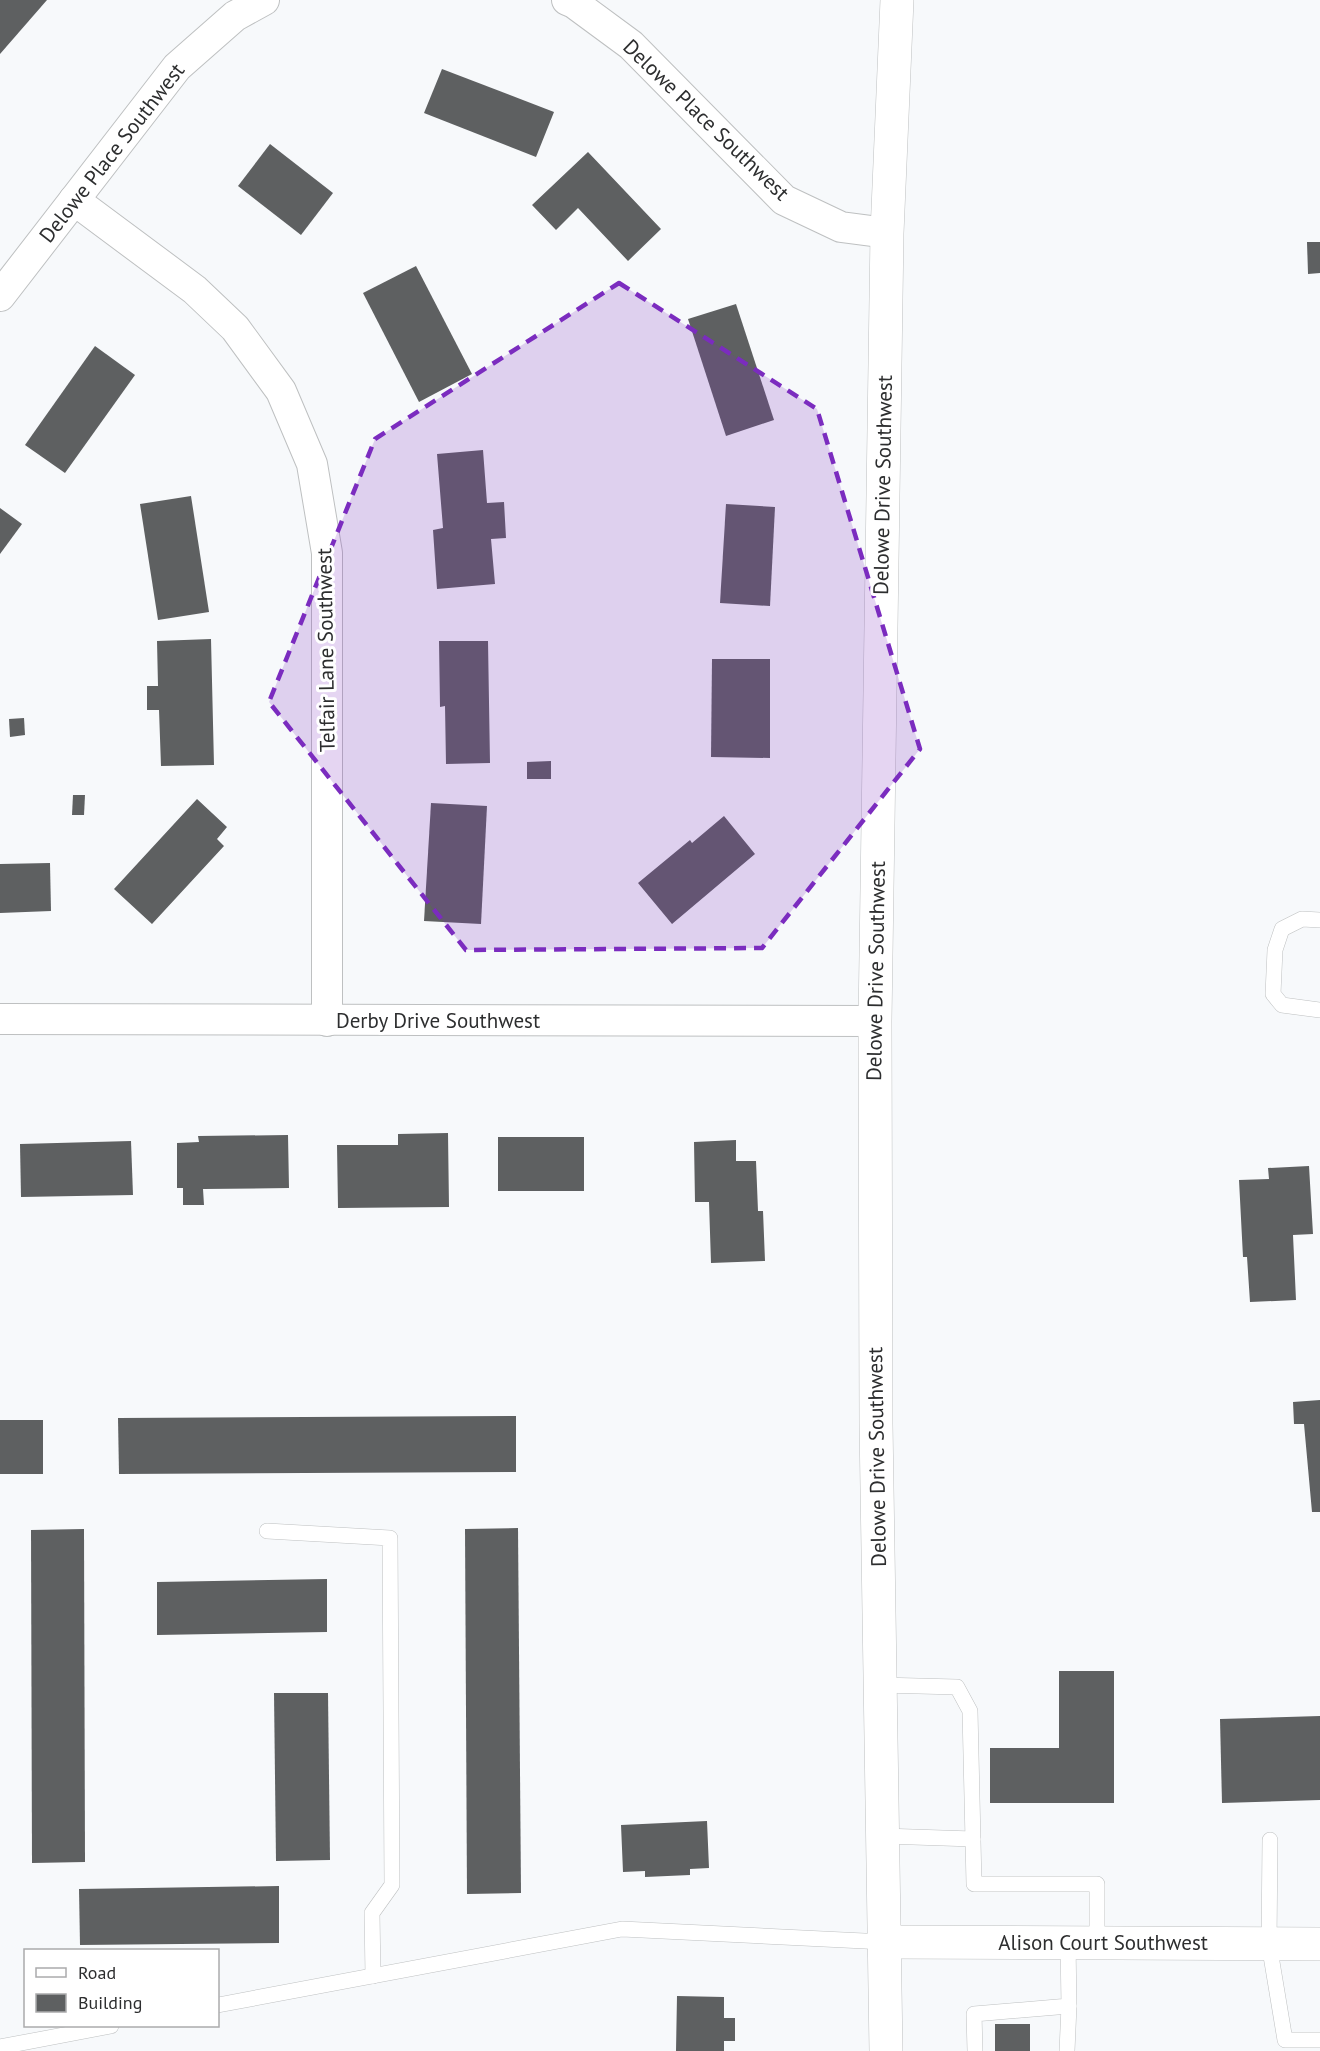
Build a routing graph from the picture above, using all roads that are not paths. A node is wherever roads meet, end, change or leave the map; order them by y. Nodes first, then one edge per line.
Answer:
1 (264, 0) edge
2 (567, 0) edge
3 (897, 0) edge
4 (74, 200) junction
5 (887, 233) junction
6 (0, 296) edge
7 (1320, 920) edge
8 (1320, 1010) edge
9 (0, 1019) edge
10 (327, 1021) junction
11 (875, 1021) junction
12 (267, 1532) dead end
13 (880, 1685) junction
14 (883, 1836) junction
15 (973, 1839) junction
16 (1270, 1840) dead end
17 (885, 1942) junction
18 (1082, 1943) junction
19 (1269, 1944) junction
20 (1320, 1944) edge
21 (373, 1976) junction
22 (219, 2005) edge
23 (1069, 2006) junction
24 (101, 2027) edge
25 (1320, 2040) edge
26 (0, 2047) edge
27 (886, 2051) edge
28 (975, 2051) edge
29 (1068, 2051) edge

1 - 4 street, Delowe Place Southwest
2 - 5 street, Delowe Place Southwest
3 - 5 street, Delowe Drive Southwest
4 - 6 street, Delowe Place Southwest
4 - 10 street, Telfair Lane Southwest
5 - 11 street, Delowe Drive Southwest
7 - 8 lane
9 - 10 street, Derby Drive Southwest
10 - 11 street, Derby Drive Southwest
11 - 13 street, Delowe Drive Southwest
12 - 21 lane
13 - 14 street, Delowe Drive Southwest
13 - 15 lane
14 - 15 lane
14 - 17 street, Delowe Drive Southwest
15 - 18 lane
16 - 19 lane
17 - 18 street, Alison Court Southwest
17 - 21 lane
17 - 27 street, Delowe Drive Southwest
18 - 19 street, Alison Court Southwest
18 - 23 lane
19 - 20 street, Alison Court Southwest
19 - 25 lane
21 - 22 lane
23 - 28 lane
23 - 29 lane
24 - 26 lane

